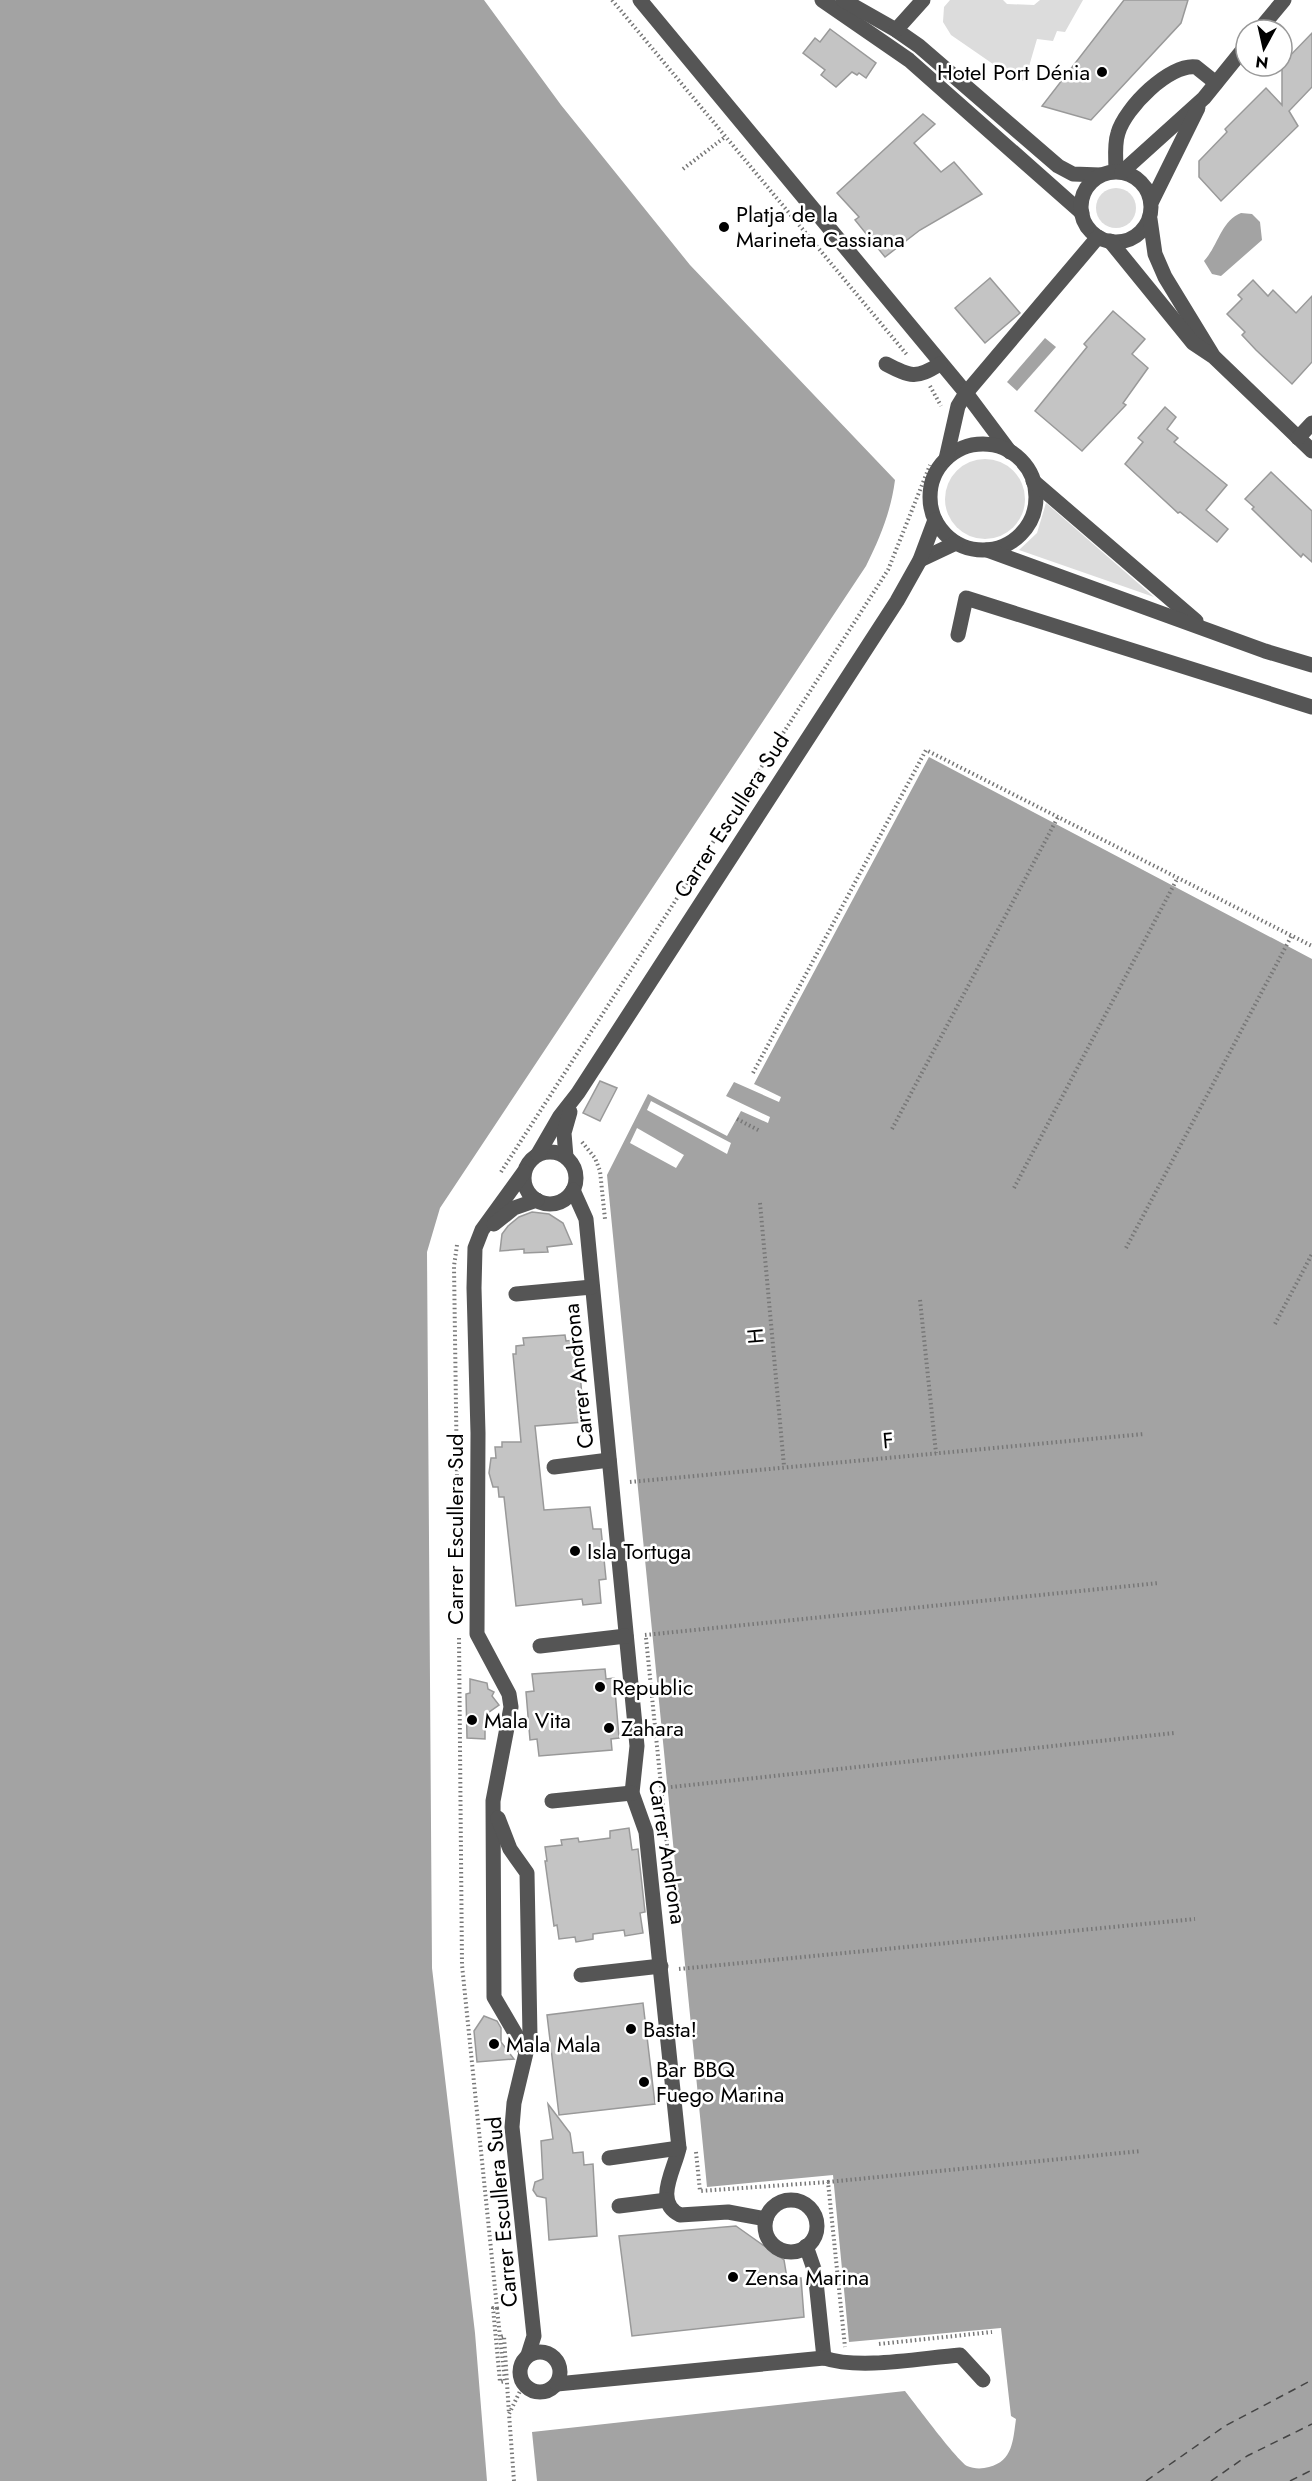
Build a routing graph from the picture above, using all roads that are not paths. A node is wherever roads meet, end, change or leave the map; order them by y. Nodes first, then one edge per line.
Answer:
1 (640, 0) edge
2 (822, 0) edge
3 (843, 0) edge
4 (1284, 0) edge
5 (916, 2) edge
6 (1270, 18) edge
7 (896, 30) junction
8 (1234, 61) edge
9 (1216, 83) junction
10 (1204, 98) junction
11 (1119, 171) junction
12 (1100, 175) junction
13 (1152, 201) junction
14 (1082, 213) junction
15 (1150, 219) junction
16 (1104, 239) junction
17 (1214, 357) junction
18 (886, 364) dead end
19 (940, 364) junction
20 (966, 393) junction
21 (1312, 423) edge
22 (1298, 438) junction
23 (1312, 451) edge
24 (1010, 452) junction
25 (946, 459) junction
26 (1033, 481) junction
27 (935, 520) junction
28 (956, 543) junction
29 (987, 550) junction
30 (920, 560) junction
31 (1203, 627) junction
32 (958, 635) dead end
33 (1312, 665) edge
34 (1312, 707) edge
35 (578, 1093) junction
36 (538, 1155) junction
37 (566, 1157) junction
38 (524, 1172) junction
39 (573, 1190) junction
40 (537, 1200) junction
41 (475, 1248) junction
42 (592, 1287) junction
43 (516, 1294) dead end
44 (609, 1460) junction
45 (554, 1467) dead end
46 (627, 1636) junction
47 (540, 1646) dead end
48 (632, 1793) junction
49 (494, 1801) junction
50 (552, 1801) dead end
51 (661, 1966) junction
52 (581, 1975) dead end
53 (528, 2007) junction
54 (503, 2011) junction
55 (525, 2050) junction
56 (678, 2148) junction
57 (609, 2158) dead end
58 (667, 2200) junction
59 (619, 2206) dead end
60 (766, 2219) junction
61 (807, 2246) junction
62 (534, 2336) junction
63 (545, 2353) junction
64 (528, 2355) junction
65 (824, 2358) junction
66 (983, 2380) dead end
67 (557, 2384) junction

1 - 19 street
2 - 14 street
3 - 7 street
4 - 6 street
5 - 7 street
7 - 12 street
8 - 9 street
9 - 10 street
9 - 11 street
10 - 11 street
10 - 13 street
11 - 12 street
11 - 13 street
12 - 14 street
13 - 15 street
14 - 16 street
15 - 16 street
15 - 17 street
16 - 17 street
16 - 20 street
17 - 22 street
18 - 19 street
19 - 20 street
20 - 24 street
20 - 25 street
21 - 22 street
22 - 23 street
24 - 25 street
24 - 26 street
25 - 27 street
26 - 29 street
26 - 31 street
27 - 28 street
27 - 30 street, Carrer Escullera Sud
28 - 29 street
28 - 30 street
29 - 31 street
30 - 35 street, Carrer Escullera Sud
31 - 33 street
32 - 34 street
35 - 36 street, Carrer Escullera Sud
35 - 37 street, Carrer Escullera Sud
36 - 37 street
36 - 38 street
37 - 39 street
38 - 40 street
38 - 41 street, Carrer Escullera Sud
39 - 40 street
39 - 42 street, Carrer Androna
40 - 41 street
41 - 49 street, Carrer Escullera Sud
42 - 43 street
42 - 44 street, Carrer Androna
44 - 45 street
44 - 46 street, Carrer Androna
46 - 47 street
46 - 48 street, Carrer Androna
48 - 50 street
48 - 51 street, Carrer Androna
49 - 53 street, Carrer Escullera Sud
49 - 54 street, Carrer Escullera Sud
51 - 52 street
51 - 56 street, Carrer Androna
53 - 54 street
53 - 55 street, Carrer Escullera Sud
54 - 55 street, Carrer Escullera Sud
55 - 62 street, Carrer Escullera Sud
56 - 57 street
56 - 58 street, Carrer Androna
58 - 59 street
58 - 60 street
60 - 61 street
60 - 61 street
61 - 65 street
62 - 63 street, Carrer Escullera Sud
62 - 64 street, Carrer Escullera Sud
63 - 64 street
63 - 67 street
64 - 67 street
65 - 66 street
65 - 67 street

